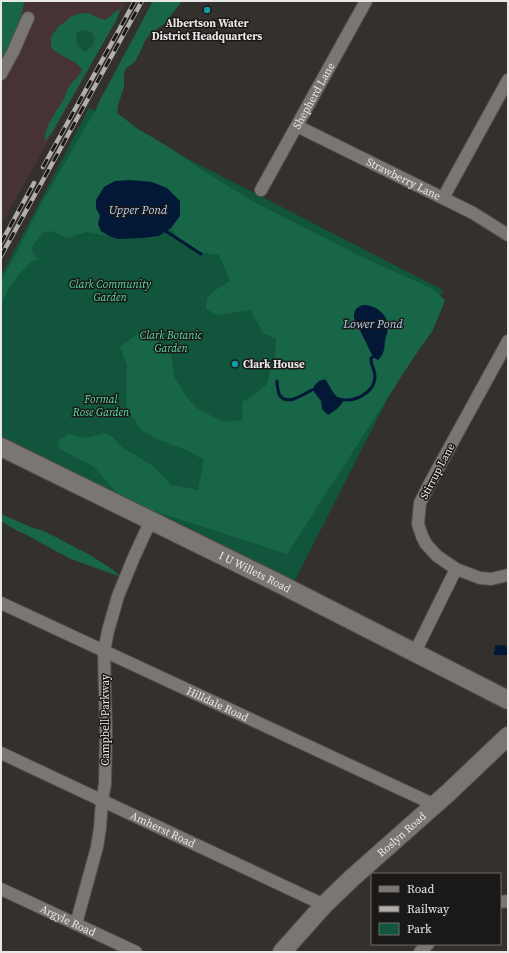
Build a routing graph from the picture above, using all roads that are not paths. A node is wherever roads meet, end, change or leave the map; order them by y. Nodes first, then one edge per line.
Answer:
1 (366, 1) edge
2 (28, 18) dead end
3 (1, 74) edge
4 (508, 80) edge
5 (297, 126) junction
6 (261, 190) dead end
7 (443, 198) junction
8 (508, 235) edge
9 (508, 341) edge
10 (1, 447) edge
11 (151, 520) junction
12 (456, 569) junction
13 (508, 575) edge
14 (1, 603) edge
15 (104, 651) junction
16 (415, 652) junction
17 (508, 700) edge
18 (508, 736) edge
19 (1, 753) edge
20 (102, 801) junction
21 (435, 805) junction
22 (1, 889) edge
23 (324, 905) junction
24 (76, 924) junction
25 (136, 952) edge
26 (282, 952) edge

1 - 5 street, Shepherd Lane
2 - 3 street
4 - 7 street
5 - 6 street, Shepherd Lane
5 - 7 street, Strawberry Lane
7 - 8 street, Strawberry Lane
9 - 12 street, Stirrup Lane
10 - 11 main road, I U Willets Road
11 - 15 street, Campbell Parkway
11 - 16 main road, I U Willets Road
12 - 13 street, Stirrup Lane
12 - 16 street
14 - 15 street, Hilldale Road
15 - 20 street, Campbell Parkway
15 - 21 street, Hilldale Road
16 - 17 main road, I U Willets Road
18 - 21 main road, Roslyn Road
19 - 20 street, Amherst Road
20 - 23 street, Amherst Road
20 - 24 street, Campbell Parkway
21 - 23 main road, Roslyn Road
22 - 24 street, Argyle Road
23 - 26 main road, Roslyn Road
24 - 25 street, Argyle Road

